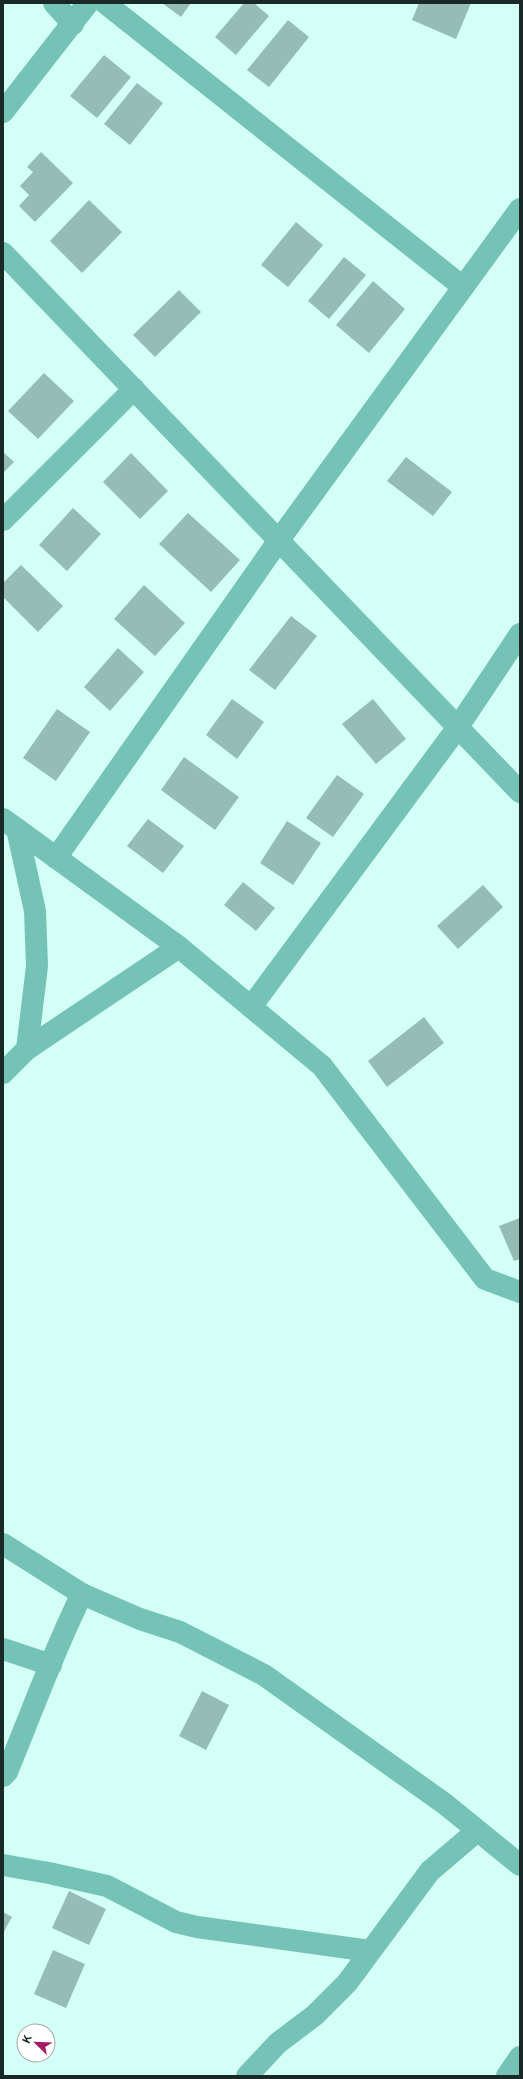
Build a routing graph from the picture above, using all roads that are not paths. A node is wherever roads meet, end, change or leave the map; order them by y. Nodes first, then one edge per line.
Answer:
1 (54, 3) edge
2 (88, 3) edge
3 (105, 3) edge
4 (73, 24) junction
5 (3, 112) edge
6 (520, 209) edge
7 (3, 253) edge
8 (463, 287) junction
9 (134, 390) junction
10 (3, 520) edge
11 (279, 540) junction
12 (520, 634) edge
13 (458, 728) junction
14 (520, 792) edge
15 (10, 824) edge
16 (56, 858) junction
17 (179, 947) junction
18 (251, 1007) junction
19 (26, 1049) junction
20 (3, 1073) edge
21 (520, 1292) edge
22 (3, 1544) edge
23 (82, 1594) junction
24 (3, 1649) edge
25 (51, 1665) junction
26 (3, 1776) edge
27 (477, 1831) junction
28 (520, 1865) edge
29 (3, 1866) edge
30 (370, 1950) junction
31 (520, 2057) edge
32 (247, 2076) edge
33 (507, 2076) edge

1 - 4 street
2 - 4 street
3 - 8 street
4 - 5 street
6 - 8 street
7 - 9 street
8 - 11 street
9 - 10 street
9 - 11 street
11 - 13 street
11 - 16 street
12 - 13 street
13 - 14 street
13 - 18 street
15 - 16 street
15 - 19 street
16 - 17 street
17 - 18 street
17 - 19 street
18 - 21 street
19 - 20 street
22 - 23 street
23 - 25 street
23 - 27 street
24 - 25 street
25 - 26 street
27 - 28 street
27 - 30 street
29 - 30 street
30 - 32 street
31 - 33 street

